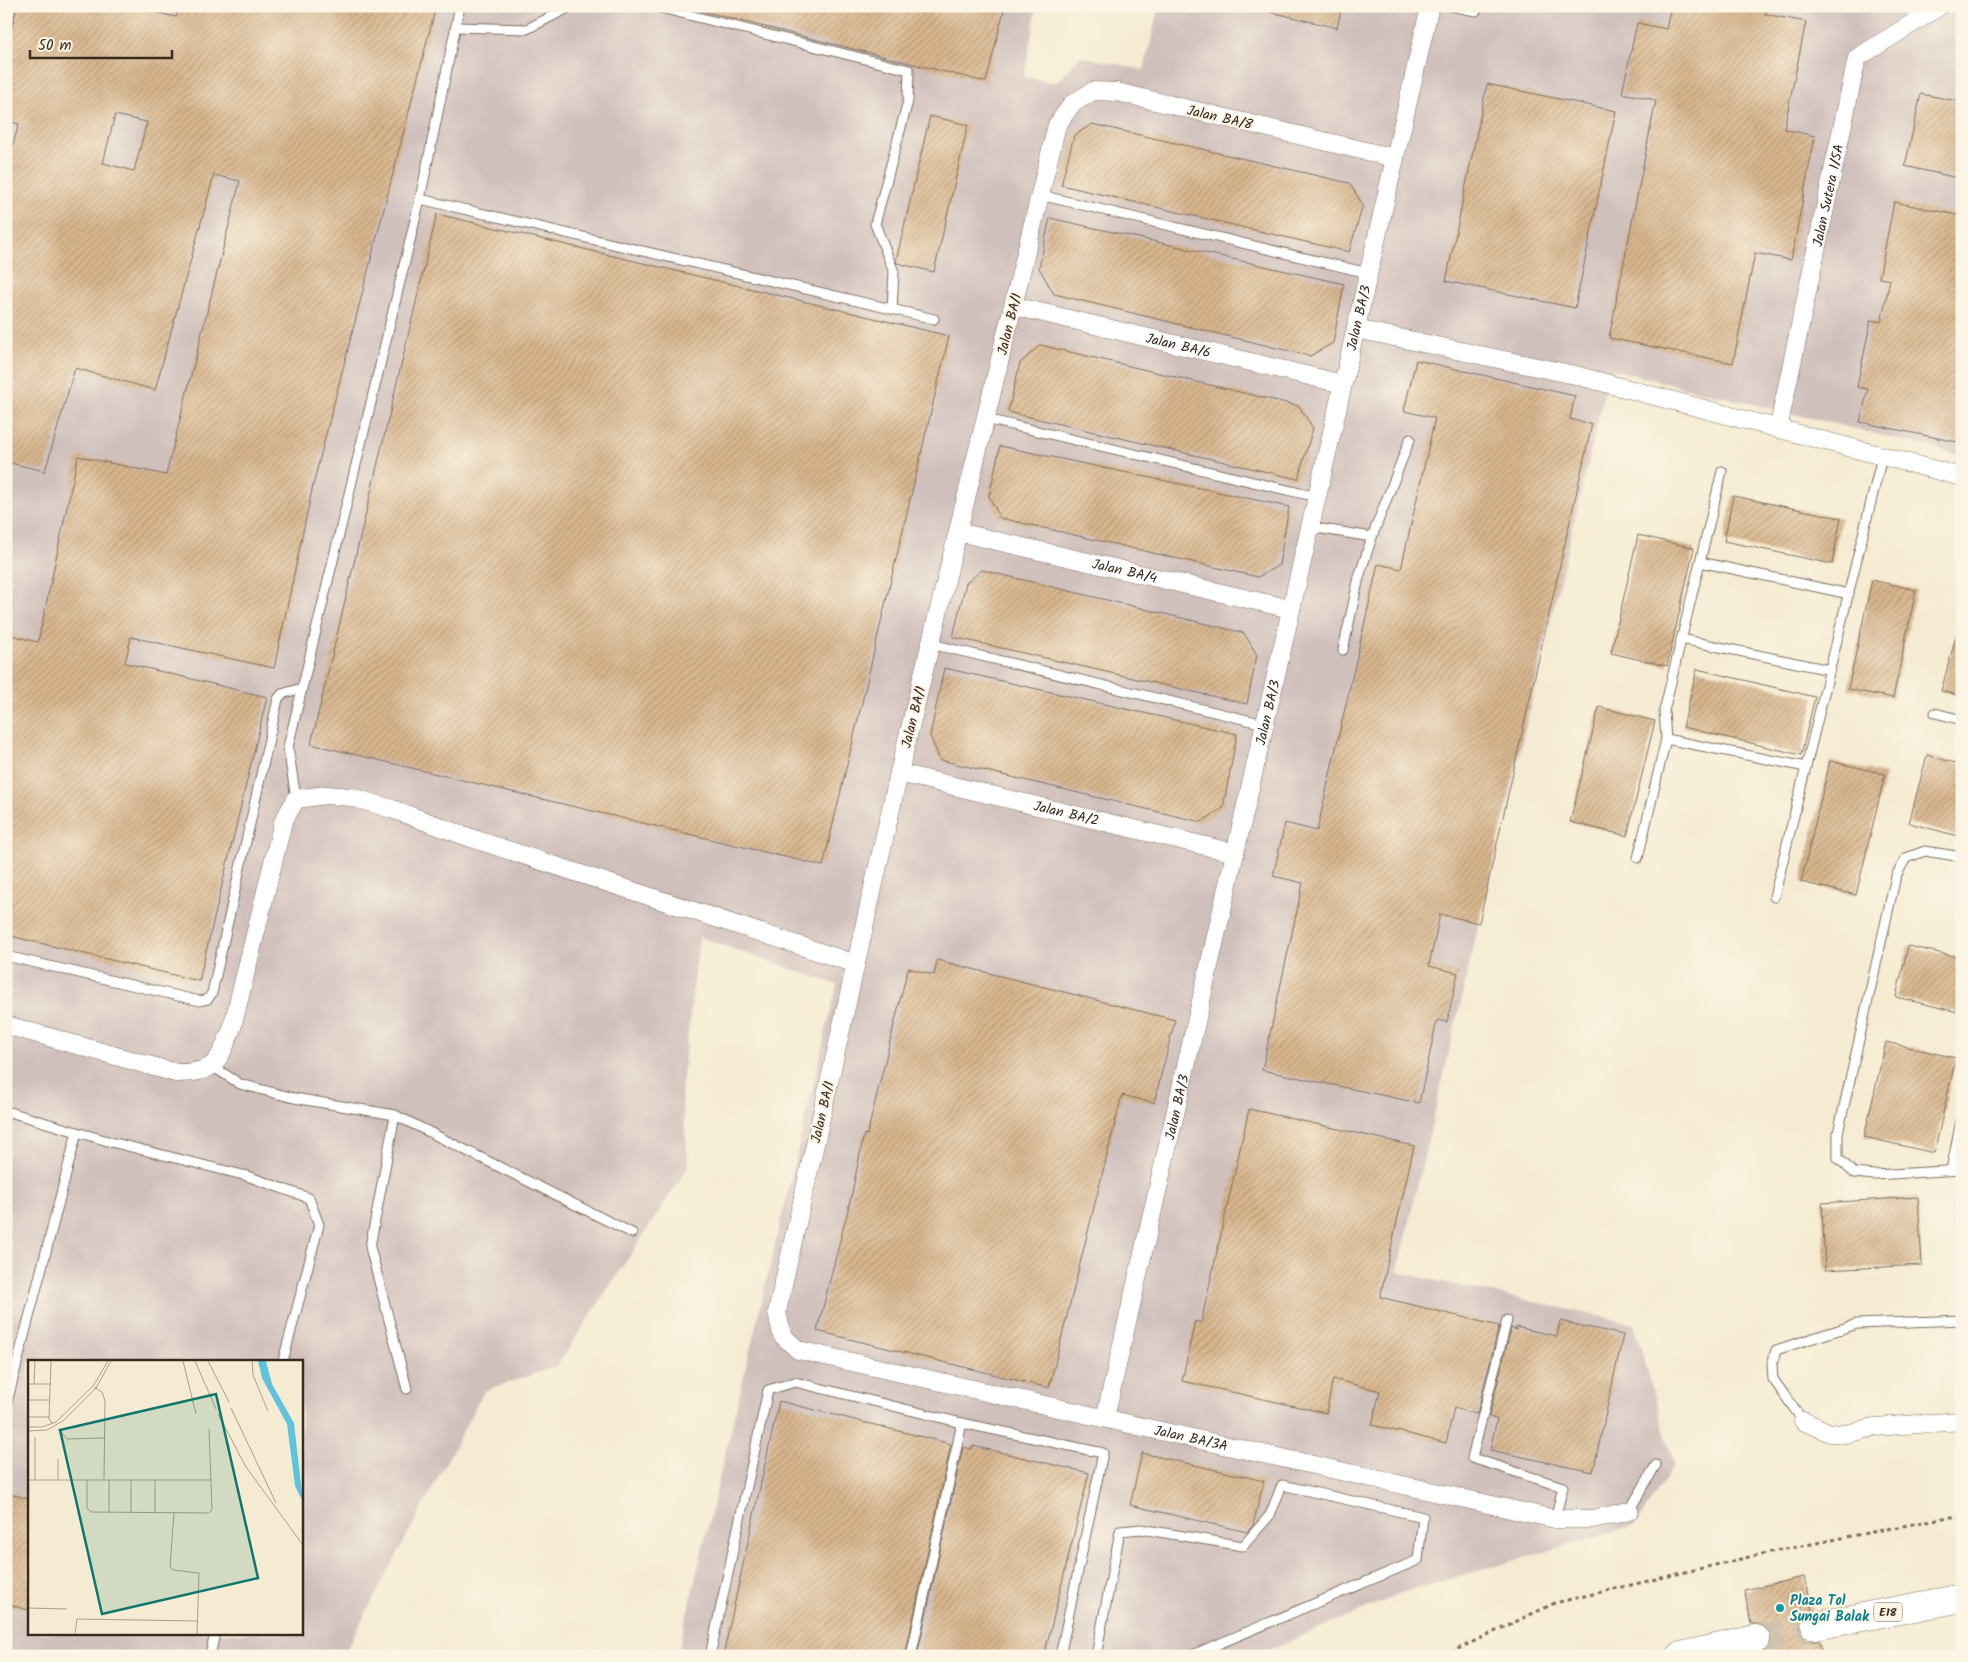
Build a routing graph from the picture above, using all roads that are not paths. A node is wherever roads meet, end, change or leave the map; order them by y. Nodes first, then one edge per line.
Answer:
1 (460, 6) edge
2 (572, 6) edge
3 (653, 6) edge
4 (1430, 6) edge
5 (1451, 6) edge
6 (1480, 6) edge
7 (1940, 6) edge
8 (456, 27) junction
9 (1058, 126) joint
10 (1395, 158) junction
11 (1040, 195) junction
12 (420, 199) junction
13 (1368, 274) junction
14 (1014, 306) junction
15 (892, 309) junction
16 (934, 319) dead end
17 (1356, 328) junction
18 (1343, 384) junction
19 (986, 419) junction
20 (1778, 429) junction
21 (1410, 440) dead end
22 (1882, 457) junction
23 (1722, 471) dead end
24 (1962, 477) edge
25 (1317, 497) junction
26 (1310, 528) junction
27 (958, 532) junction
28 (1372, 537) junction
29 (1700, 562) junction
30 (1849, 594) junction
31 (1291, 609) junction
32 (1681, 639) junction
33 (931, 644) junction
34 (1343, 650) dead end
35 (1830, 670) junction
36 (302, 688) junction
37 (1935, 713) dead end
38 (1962, 720) edge
39 (1264, 724) junction
40 (1666, 739) junction
41 (1806, 767) junction
42 (899, 773) junction
43 (296, 799) junction
44 (1235, 853) junction
45 (1962, 857) edge
46 (1638, 858) dead end
47 (1774, 897) dead end
48 (6, 956) edge
49 (856, 964) junction
50 (6, 1025) edge
51 (212, 1066) junction
52 (6, 1111) edge
53 (395, 1115) junction
54 (1962, 1116) edge
55 (77, 1132) junction
56 (1951, 1170) junction
57 (1962, 1170) edge
58 (632, 1232) dead end
59 (777, 1312) joint
60 (1507, 1320) dead end
61 (1962, 1320) edge
62 (283, 1360) edge
63 (407, 1389) dead end
64 (6, 1406) edge
65 (1104, 1418) junction
66 (1803, 1421) joint
67 (1962, 1422) edge
68 (962, 1423) junction
69 (1656, 1465) dead end
70 (1629, 1511) joint
71 (1556, 1519) junction
72 (1962, 1598) edge
73 (1815, 1626) tunnel mouth
74 (215, 1634) edge
75 (1756, 1639) tunnel mouth
76 (210, 1656) edge
77 (710, 1656) edge
78 (911, 1656) edge
79 (1060, 1656) edge
80 (1096, 1656) edge
81 (1190, 1656) edge
82 (1681, 1656) edge

1 - 8 lane
2 - 8 lane
3 - 15 lane
4 - 10 street, Jalan BA/3
5 - 6 lane
7 - 20 street, Jalan Sutera 1/5A
8 - 12 lane
9 - 10 street, Jalan BA/8
9 - 11 street, Jalan BA/1
10 - 13 street, Jalan BA/3
11 - 13 lane
11 - 14 street, Jalan BA/1
12 - 15 lane
12 - 36 lane
13 - 17 street, Jalan BA/3
14 - 18 street, Jalan BA/6
14 - 19 street, Jalan BA/1
15 - 16 lane
17 - 18 street, Jalan BA/3
17 - 20 street
18 - 25 street, Jalan BA/3
19 - 25 lane
19 - 27 street, Jalan BA/1
20 - 22 street
21 - 28 lane
22 - 24 street
22 - 30 lane
23 - 29 lane
25 - 26 street, Jalan BA/3
26 - 28 lane
26 - 31 street, Jalan BA/3
27 - 31 street, Jalan BA/4
27 - 33 street, Jalan BA/1
28 - 34 lane
29 - 30 lane
29 - 32 lane
30 - 35 lane
31 - 39 street, Jalan BA/3
32 - 35 lane
32 - 40 lane
33 - 39 lane
33 - 42 street, Jalan BA/1
35 - 41 lane
36 - 43 lane
36 - 48 lane
37 - 38 lane
39 - 44 street, Jalan BA/3
40 - 41 lane
40 - 46 lane
41 - 47 lane
42 - 44 street, Jalan BA/2
42 - 49 street, Jalan BA/1
43 - 49 street
43 - 51 street
44 - 65 street, Jalan BA/3
45 - 56 lane
49 - 59 street, Jalan BA/1
50 - 51 street
51 - 53 lane
52 - 55 lane
53 - 58 lane
53 - 63 lane
54 - 56 lane
55 - 62 lane
55 - 64 lane
56 - 57 lane
59 - 65 street, Jalan BA/3A
60 - 71 lane
61 - 66 lane
65 - 71 street, Jalan BA/3A
66 - 67 street
68 - 77 lane
68 - 78 lane
68 - 79 lane
69 - 70 lane
70 - 71 street, Jalan BA/3A
72 - 73 highway, E18
74 - 76 lane
75 - 82 highway
80 - 81 lane

